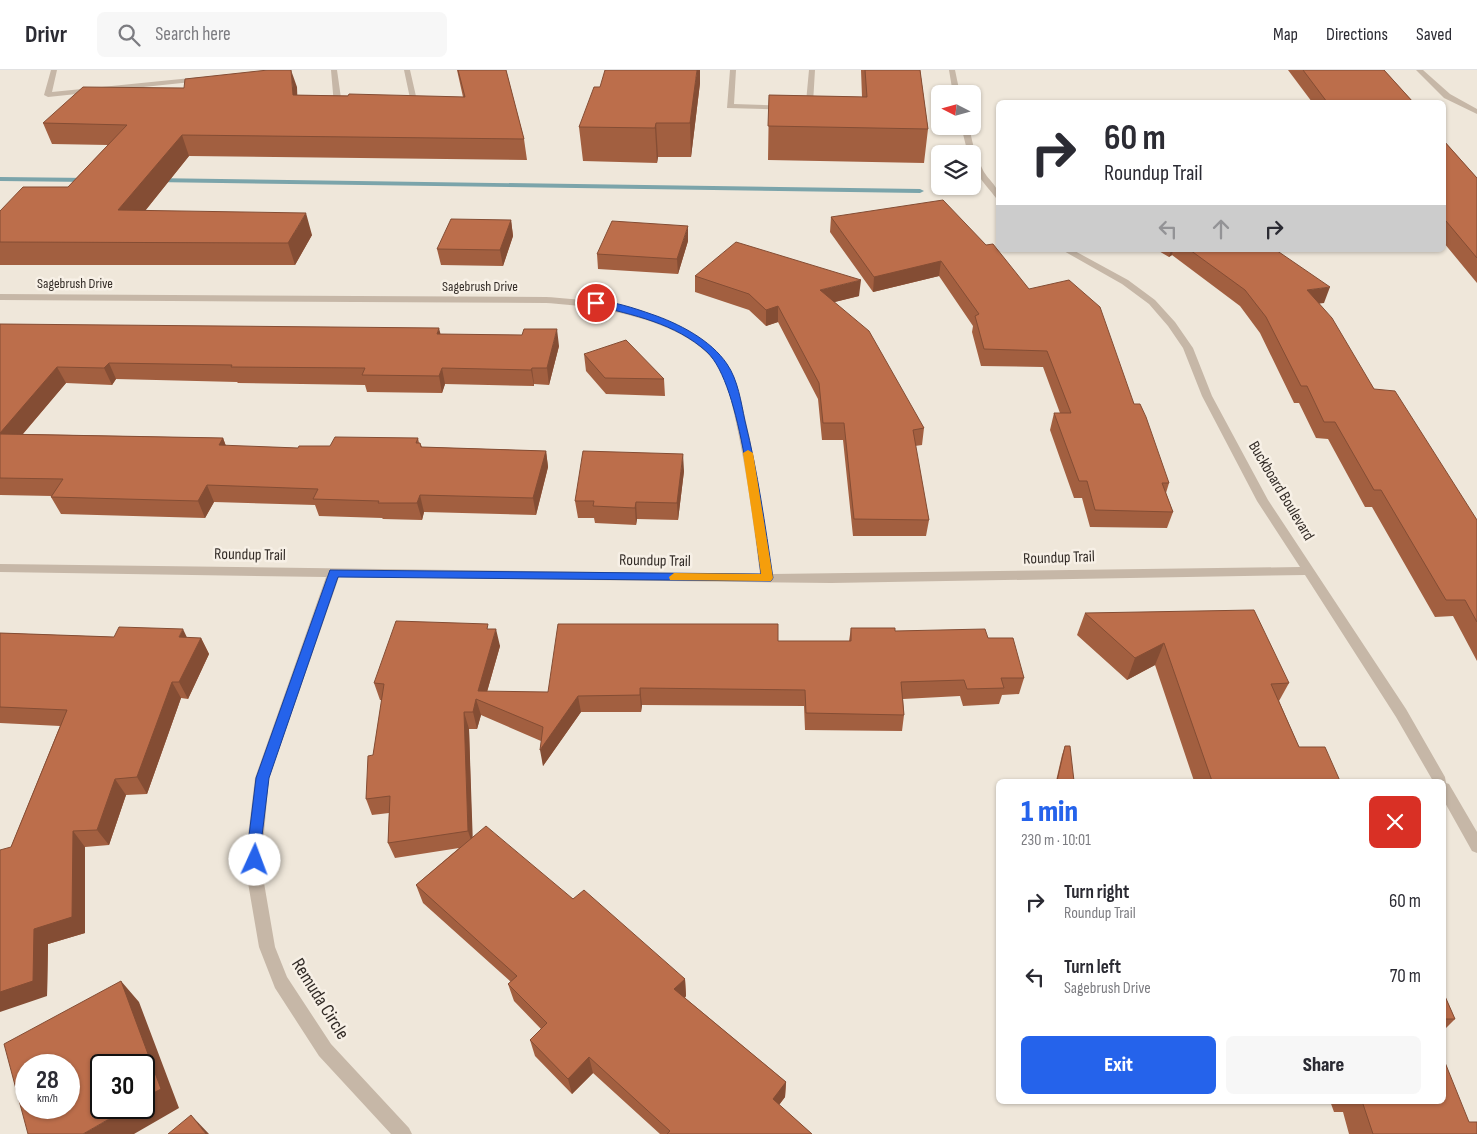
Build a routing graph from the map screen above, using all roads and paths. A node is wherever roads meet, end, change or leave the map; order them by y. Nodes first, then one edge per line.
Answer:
1 (54, 70) edge
2 (334, 70) edge
3 (407, 70) edge
4 (733, 70) edge
5 (812, 70) edge
6 (952, 70) edge
7 (1419, 70) edge
8 (211, 78) edge
9 (955, 85) edge
10 (415, 103) edge
11 (338, 105) edge
12 (1477, 112) edge
13 (981, 174) edge
14 (996, 192) edge
15 (1070, 252) edge
16 (0, 297) edge
17 (0, 568) edge
18 (1309, 571) junction
19 (334, 573) junction
20 (767, 578) junction
21 (1439, 779) edge
22 (1446, 792) edge
23 (1477, 846) edge
24 (403, 1134) edge

1 - 8 street
2 - 11 street
3 - 10 street
4 - 5 street
6 - 9 street
7 - 12 street
13 - 14 street
15 - 18 street, Buckboard Boulevard
16 - 20 street, Sagebrush Drive
17 - 19 street, Roundup Trail
18 - 20 street, Roundup Trail
18 - 21 street, Buckboard Boulevard
19 - 20 street, Roundup Trail
19 - 24 street, Remuda Circle
22 - 23 street

